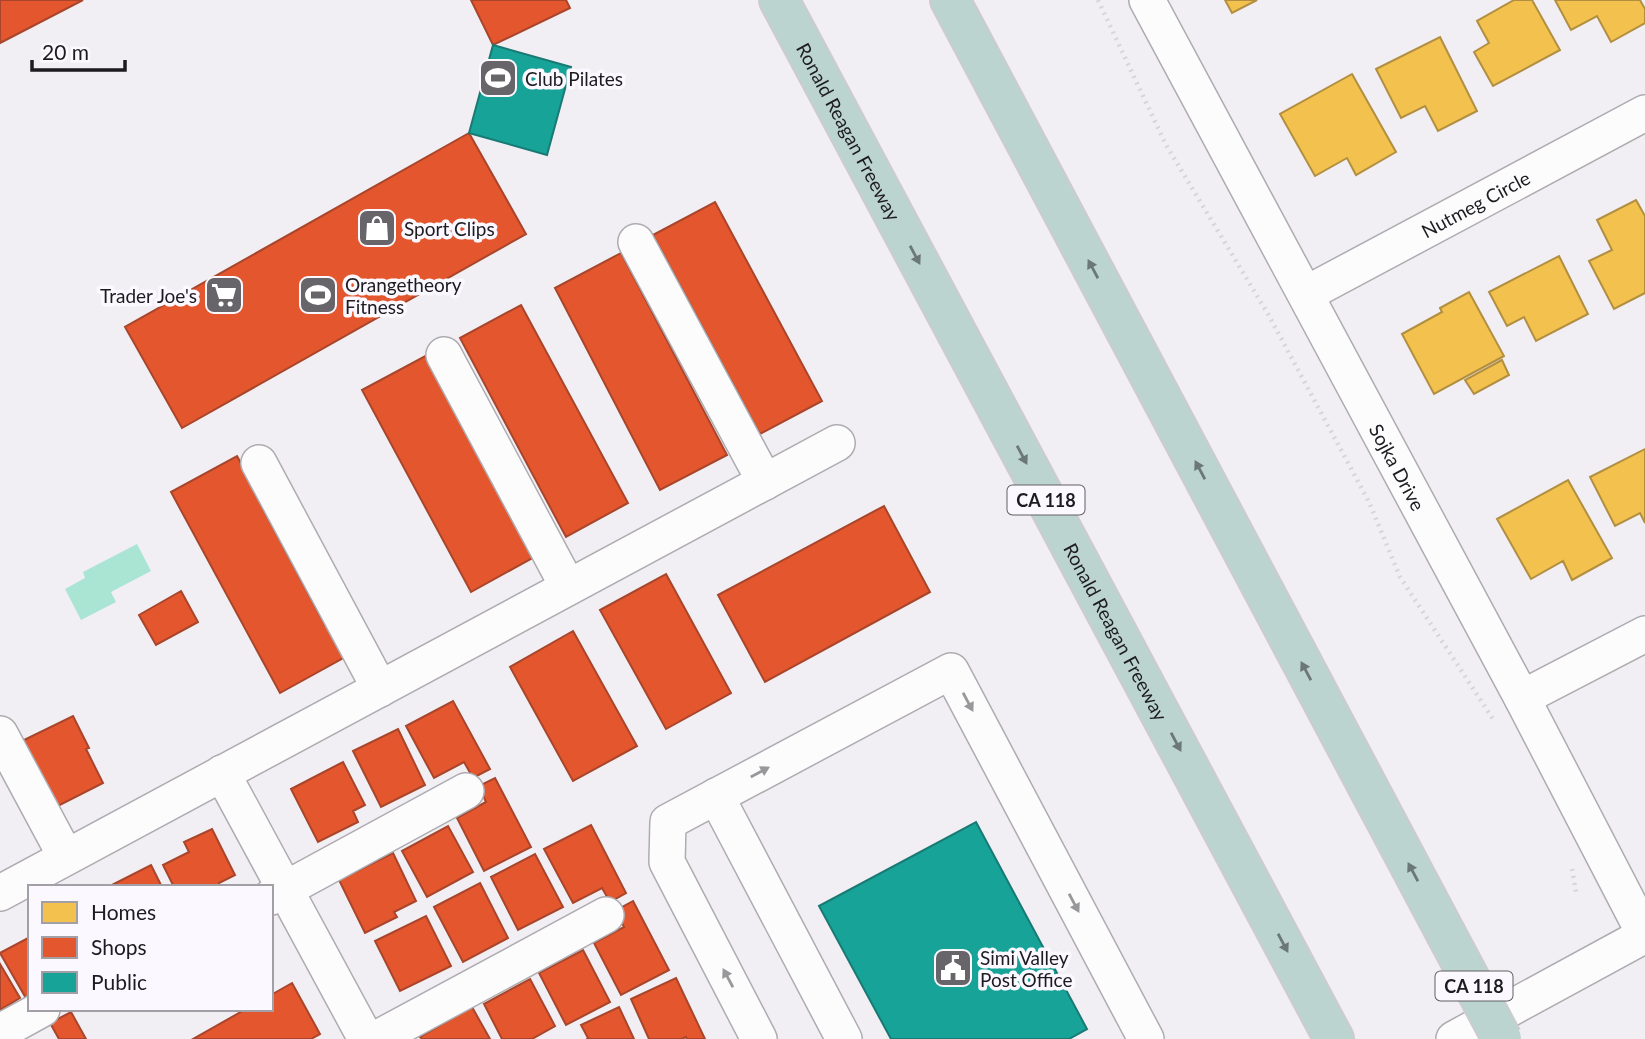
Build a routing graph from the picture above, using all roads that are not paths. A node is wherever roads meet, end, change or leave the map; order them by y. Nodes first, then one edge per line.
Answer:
1 (779, 0) edge
2 (950, 0) edge
3 (1147, 0) edge
4 (1645, 113) edge
5 (636, 242) dead end
6 (1306, 294) junction
7 (444, 355) dead end
8 (837, 443) dead end
9 (259, 463) dead end
10 (765, 482) junction
11 (568, 587) junction
12 (1645, 634) edge
13 (380, 689) junction
14 (1522, 698) junction
15 (0, 734) edge
16 (222, 773) junction
17 (466, 792) dead end
18 (716, 796) junction
19 (66, 858) junction
20 (0, 893) edge
21 (279, 893) edge
22 (606, 915) dead end
23 (1645, 935) edge
24 (38, 1011) edge
25 (0, 1032) edge
26 (366, 1038) edge
27 (759, 1039) edge
28 (844, 1039) edge
29 (1146, 1039) edge
30 (1334, 1039) edge
31 (1454, 1039) edge
32 (1502, 1039) edge

1 -> 30 highway, Ronald Reagan Freeway / CA 118
32 -> 2 highway, CA 118, bridge
3 - 6 street, Sojka Drive
4 - 6 street, Nutmeg Circle
5 - 10 street
6 - 14 street, Sojka Drive
7 - 11 street
8 - 10 street
9 - 13 street
10 - 11 street
11 - 13 street
12 - 14 street
13 - 16 street
14 - 23 street, Sojka Drive
15 - 19 street
16 - 19 street
16 - 21 street
17 - 21 street
27 -> 18 street
18 - 28 street
18 -> 29 street
19 - 20 street
21 - 26 street
22 - 26 street
23 - 31 street
24 - 25 street

